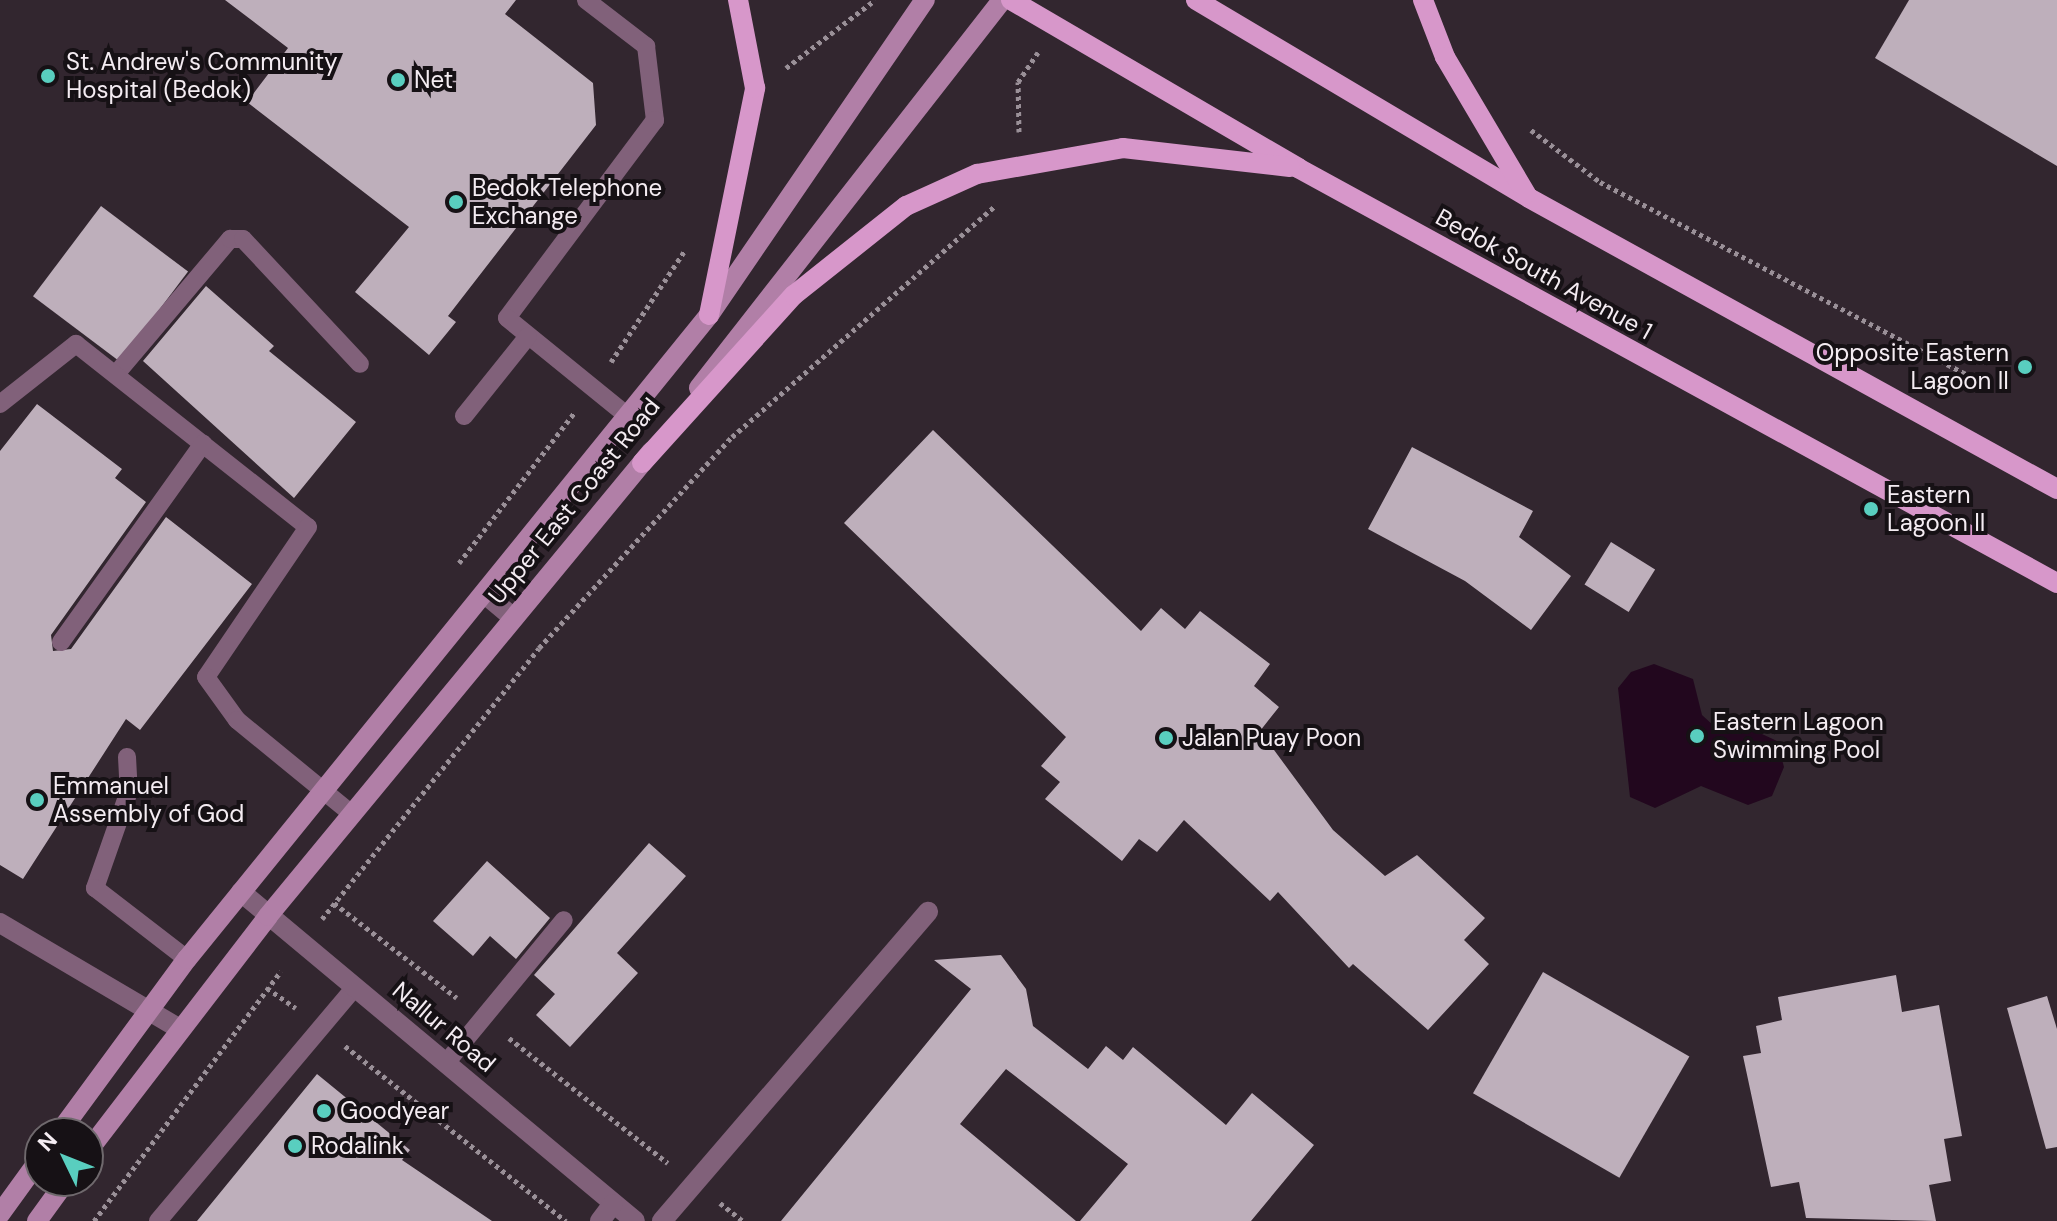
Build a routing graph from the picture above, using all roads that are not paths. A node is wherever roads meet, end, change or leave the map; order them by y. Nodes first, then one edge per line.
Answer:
1 (586, 0) edge
2 (738, 0) edge
3 (925, 0) edge
4 (1002, 0) edge
5 (1011, 0) edge
6 (1196, 0) edge
7 (1423, 0) edge
8 (1298, 168) junction
9 (1529, 198) junction
10 (709, 315) junction
11 (528, 336) junction
12 (360, 364) dead end
13 (116, 374) junction
14 (0, 404) edge
15 (464, 416) dead end
16 (630, 418) junction
17 (203, 444) junction
18 (642, 463) junction
19 (2057, 489) edge
20 (2057, 583) edge
21 (485, 594) junction
22 (512, 617) junction
23 (61, 642) dead end
24 (127, 757) dead end
25 (324, 791) junction
26 (352, 814) junction
27 (241, 892) junction
28 (928, 912) dead end
29 (268, 916) junction
30 (564, 920) dead end
31 (0, 923) edge
32 (187, 959) junction
33 (355, 987) junction
34 (147, 1010) junction
35 (178, 1028) junction
36 (446, 1063) junction
37 (70, 1117) edge
38 (104, 1129) edge
39 (24, 1181) edge
40 (54, 1197) edge
41 (613, 1204) junction
42 (0, 1214) edge
43 (37, 1221) edge
44 (158, 1221) edge
45 (600, 1221) edge
46 (635, 1221) edge
47 (662, 1221) edge

1 - 11 lane
2 - 10 main road
3 - 10 main road, Upper East Coast Road
4 - 18 main road, Upper East Coast Road
5 - 8 main road, Bedok South Avenue 1
6 - 9 main road
7 - 9 main road
8 - 18 main road
8 - 20 main road, Bedok South Avenue 1
9 - 19 main road
10 - 16 main road, Upper East Coast Road
11 - 15 lane
11 - 16 lane
12 - 13 lane
13 - 14 lane
13 - 17 lane
16 - 21 main road, Upper East Coast Road
17 - 23 lane
17 - 25 lane
18 - 22 main road, Upper East Coast Road
21 - 22 street
21 - 25 main road, Upper East Coast Road
22 - 26 main road, Upper East Coast Road
24 - 32 lane
25 - 26 lane
25 - 27 main road, Upper East Coast Road
26 - 29 main road, Upper East Coast Road
27 - 29 street, Nallur Road
27 - 32 main road, Upper East Coast Road
28 - 47 street
29 - 33 street, Nallur Road
29 - 35 main road, Upper East Coast Road
30 - 36 lane
31 - 34 street
32 - 34 main road, Upper East Coast Road
33 - 36 street, Nallur Road
33 - 44 lane
34 - 35 street
34 - 37 main road, Upper East Coast Road
35 - 38 main road, Upper East Coast Road
36 - 41 street, Nallur Road
39 - 42 main road
40 - 43 main road
41 - 45 street
41 - 46 street, Nallur Road

